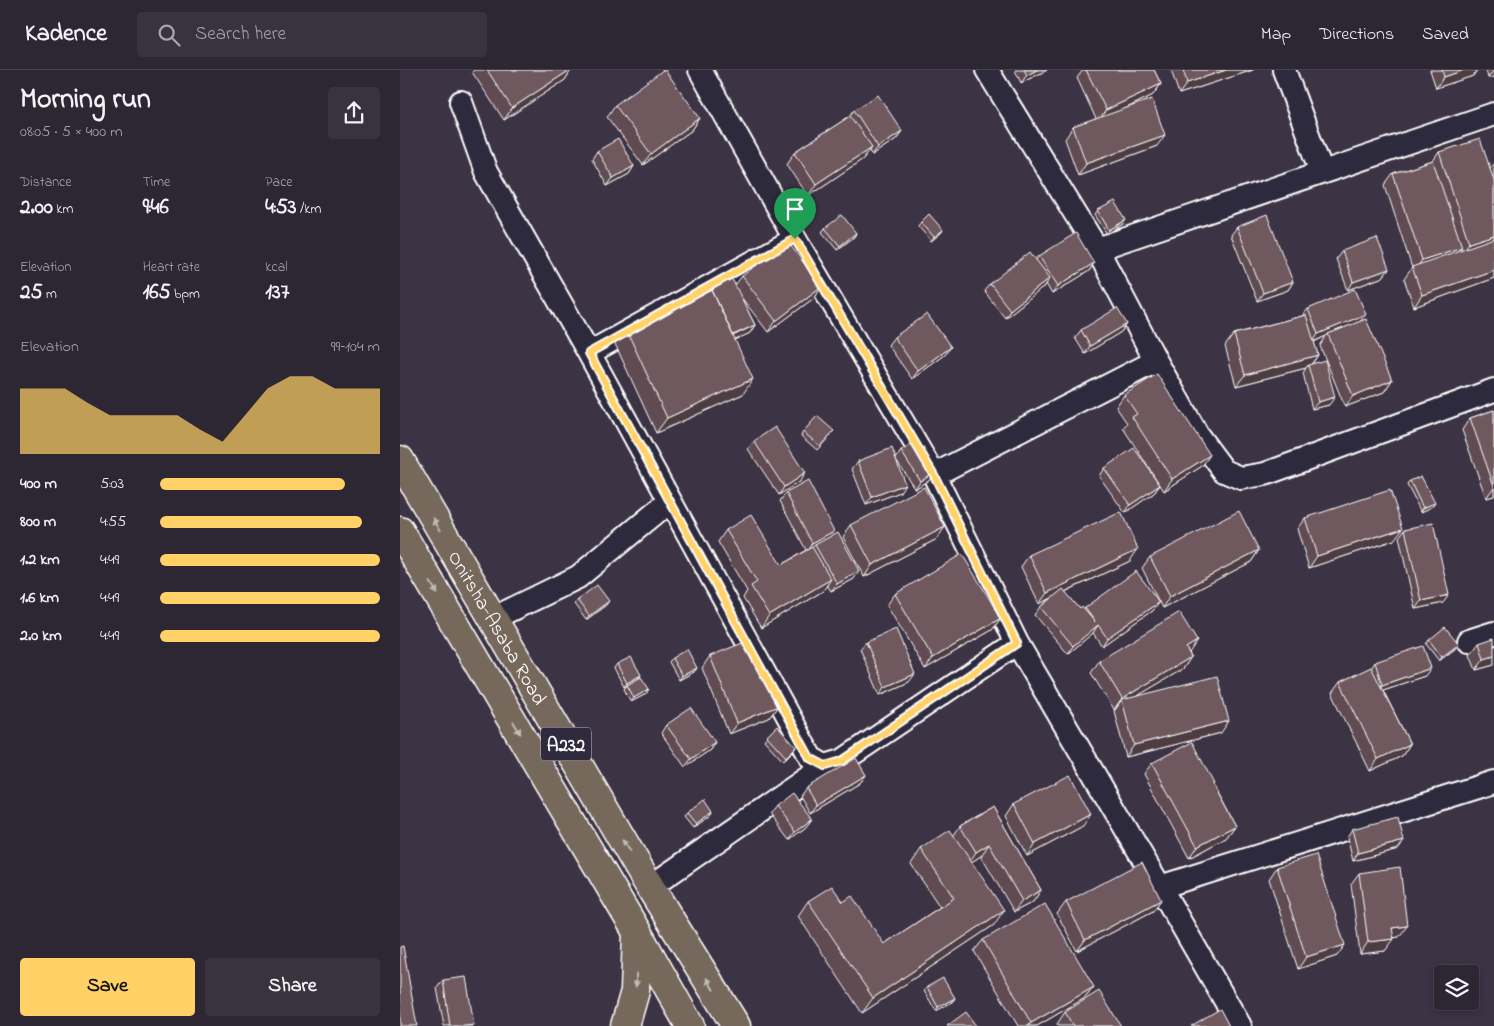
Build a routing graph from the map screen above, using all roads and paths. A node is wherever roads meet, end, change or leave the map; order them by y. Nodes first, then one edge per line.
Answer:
1 (700, 70) edge
2 (987, 70) edge
3 (1284, 70) edge
4 (461, 102) dead end
5 (1494, 114) edge
6 (1322, 172) junction
7 (795, 239) junction
8 (1096, 249) junction
9 (589, 353) junction
10 (1156, 361) junction
11 (1494, 390) edge
12 (400, 460) edge
13 (934, 475) junction
14 (670, 501) junction
15 (400, 531) edge
16 (492, 619) junction
17 (1494, 633) edge
18 (1469, 641) dead end
19 (1017, 643) junction
20 (825, 766) junction
21 (1494, 782) edge
22 (650, 887) junction
23 (1160, 887) junction
24 (638, 932) junction
25 (625, 1026) edge
26 (690, 1026) edge
27 (736, 1026) edge
28 (1240, 1026) edge

1 - 7 street
2 - 8 street
3 - 6 street
4 - 9 street
5 - 6 street
6 - 8 street
7 - 9 street
7 - 13 street
8 - 10 street
9 - 14 street
10 - 11 street
10 - 13 street
16 -> 12 highway, Onitsha-Asaba Road / A232
13 - 19 street
14 - 16 street
14 - 20 street
15 -> 24 highway, A232
22 -> 16 highway, Onitsha-Asaba Road / A232
17 - 18 street
19 - 20 street
19 - 23 street
20 - 22 street
21 - 23 street
27 -> 22 highway, Onitsha-Asaba Road / A232
23 - 28 street
24 -> 25 highway
24 - 26 highway, A232

